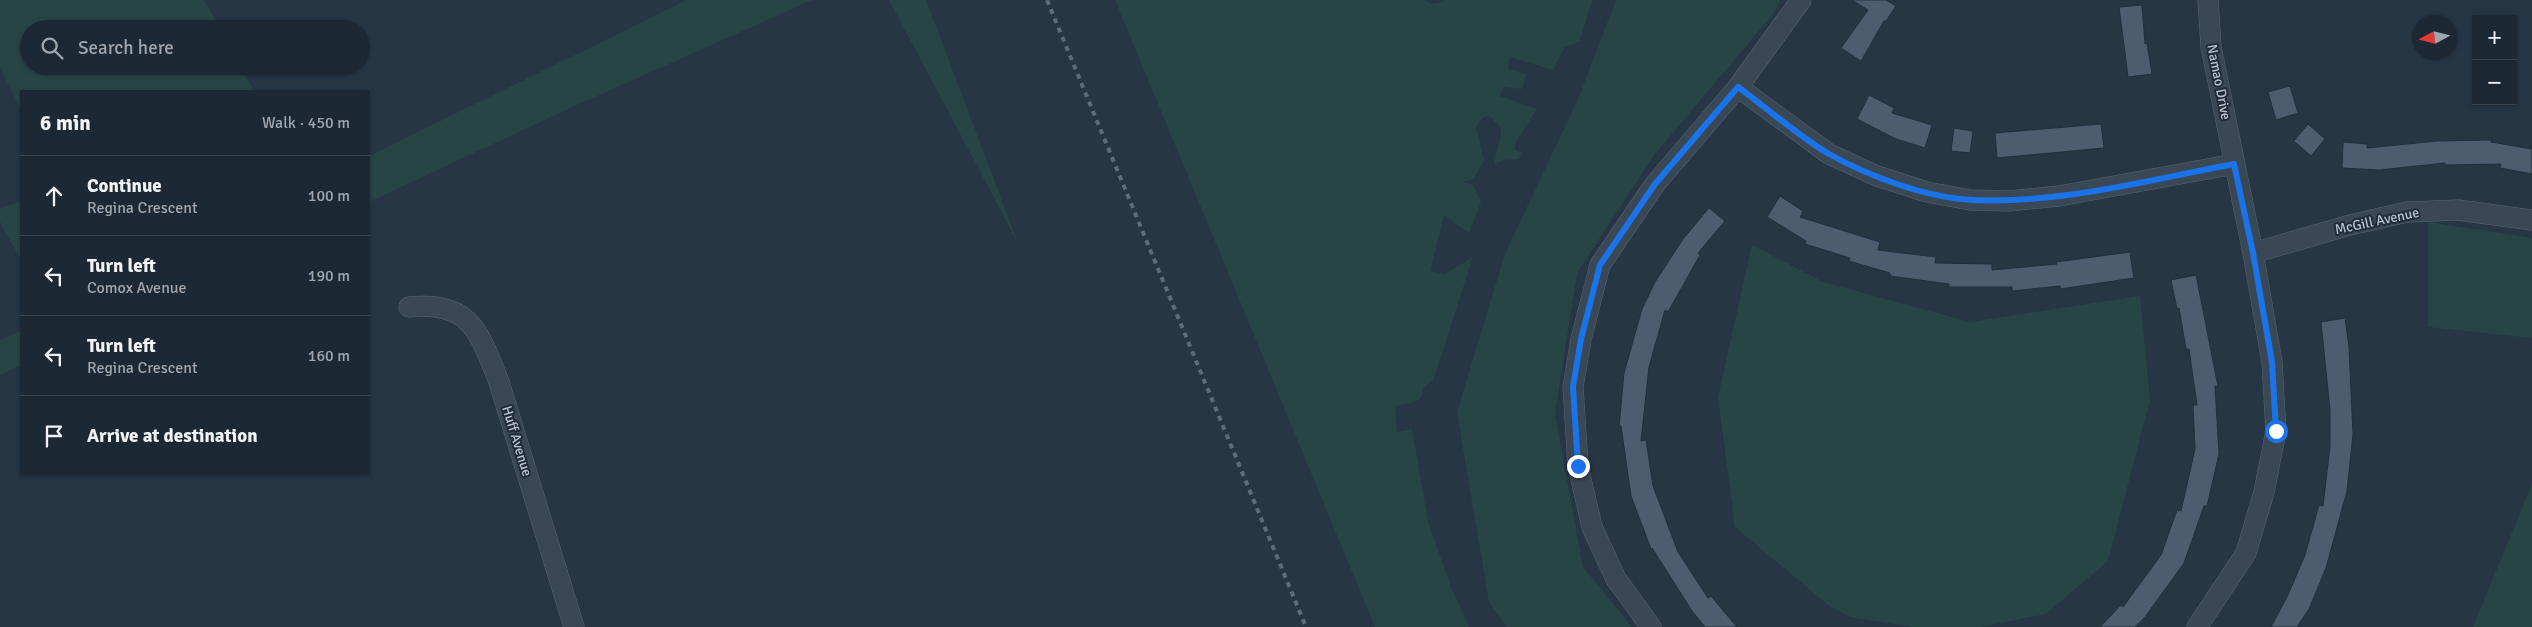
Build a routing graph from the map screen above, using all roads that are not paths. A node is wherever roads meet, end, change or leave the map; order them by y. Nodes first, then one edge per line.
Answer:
1 (1801, 0) edge
2 (2208, 0) edge
3 (1738, 87) junction
4 (2234, 164) junction
5 (2532, 220) edge
6 (2253, 253) junction
7 (409, 306) dead end
8 (574, 627) edge
9 (1651, 627) edge
10 (2197, 627) edge

1 - 3 street
2 - 4 street, Namao Drive
3 - 4 street
3 - 9 street
4 - 6 street, Namao Drive
5 - 6 street, McGill Avenue
6 - 10 street, Namao Drive
7 - 8 street, Huff Avenue

